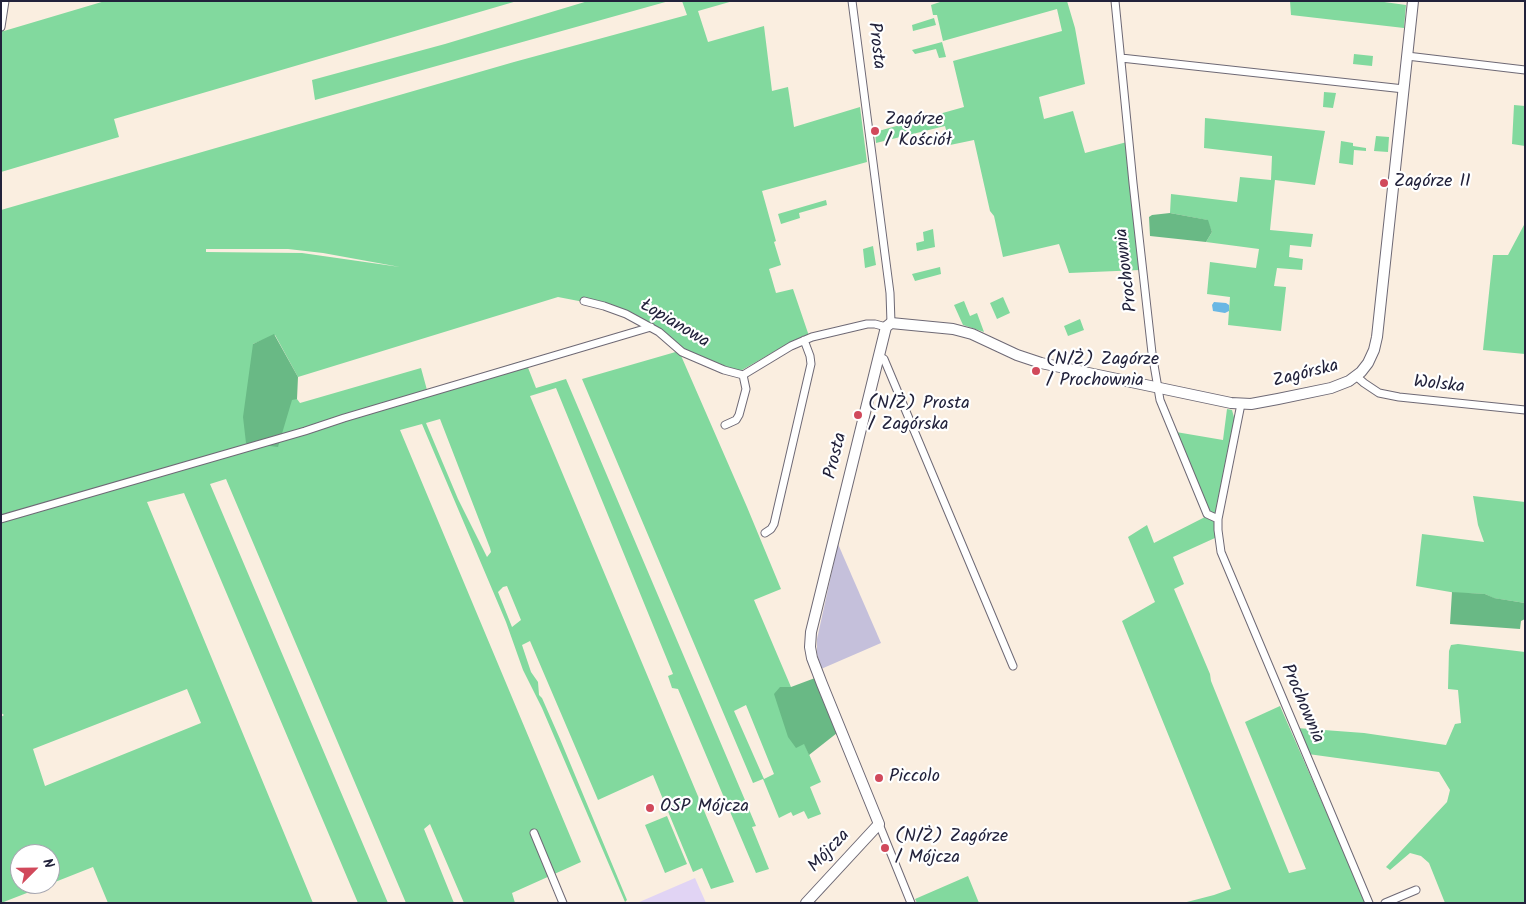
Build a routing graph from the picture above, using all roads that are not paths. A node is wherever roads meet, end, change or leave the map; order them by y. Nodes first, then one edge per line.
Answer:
1 (5, 1) edge
2 (852, 1) edge
3 (1116, 1) edge
4 (1413, 1) edge
5 (1, 28) edge
6 (1407, 56) junction
7 (1121, 58) junction
8 (1525, 70) edge
9 (1404, 88) junction
10 (584, 301) dead end
11 (888, 325) junction
12 (651, 328) junction
13 (804, 340) junction
14 (878, 356) junction
15 (743, 375) junction
16 (1356, 376) junction
17 (1158, 388) junction
18 (1241, 404) junction
19 (1525, 410) edge
20 (725, 425) dead end
21 (1, 518) edge
22 (1218, 519) junction
23 (765, 533) dead end
24 (1014, 666) dead end
25 (879, 824) junction
26 (534, 833) dead end
27 (1416, 890) dead end
28 (1368, 901) edge
29 (563, 903) edge
30 (806, 903) edge
31 (911, 903) edge
32 (1385, 903) edge

1 - 5 street
2 - 11 street, Prosta
3 - 7 street, Prochownia
4 - 6 street, Zagórska
6 - 8 street
6 - 9 street, Zagórska
7 - 9 street
7 - 17 street, Prochownia
9 - 16 street, Zagórska
10 - 12 street, Łopianowa
11 - 13 street
11 - 14 street, Prosta
11 - 17 street, Zagórska
12 - 15 street, Łopianowa
12 - 21 street
13 - 15 street
13 - 23 street
14 - 24 street
14 - 25 street, Prosta
15 - 20 street
16 - 18 street, Zagórska
16 - 19 street, Wolska
17 - 18 street, Zagórska
17 - 22 street, Prochownia
18 - 22 street, Prochownia
22 - 28 street, Prochownia
25 - 30 street, Mójcza
25 - 31 street, Prosta
26 - 29 street
27 - 32 street

